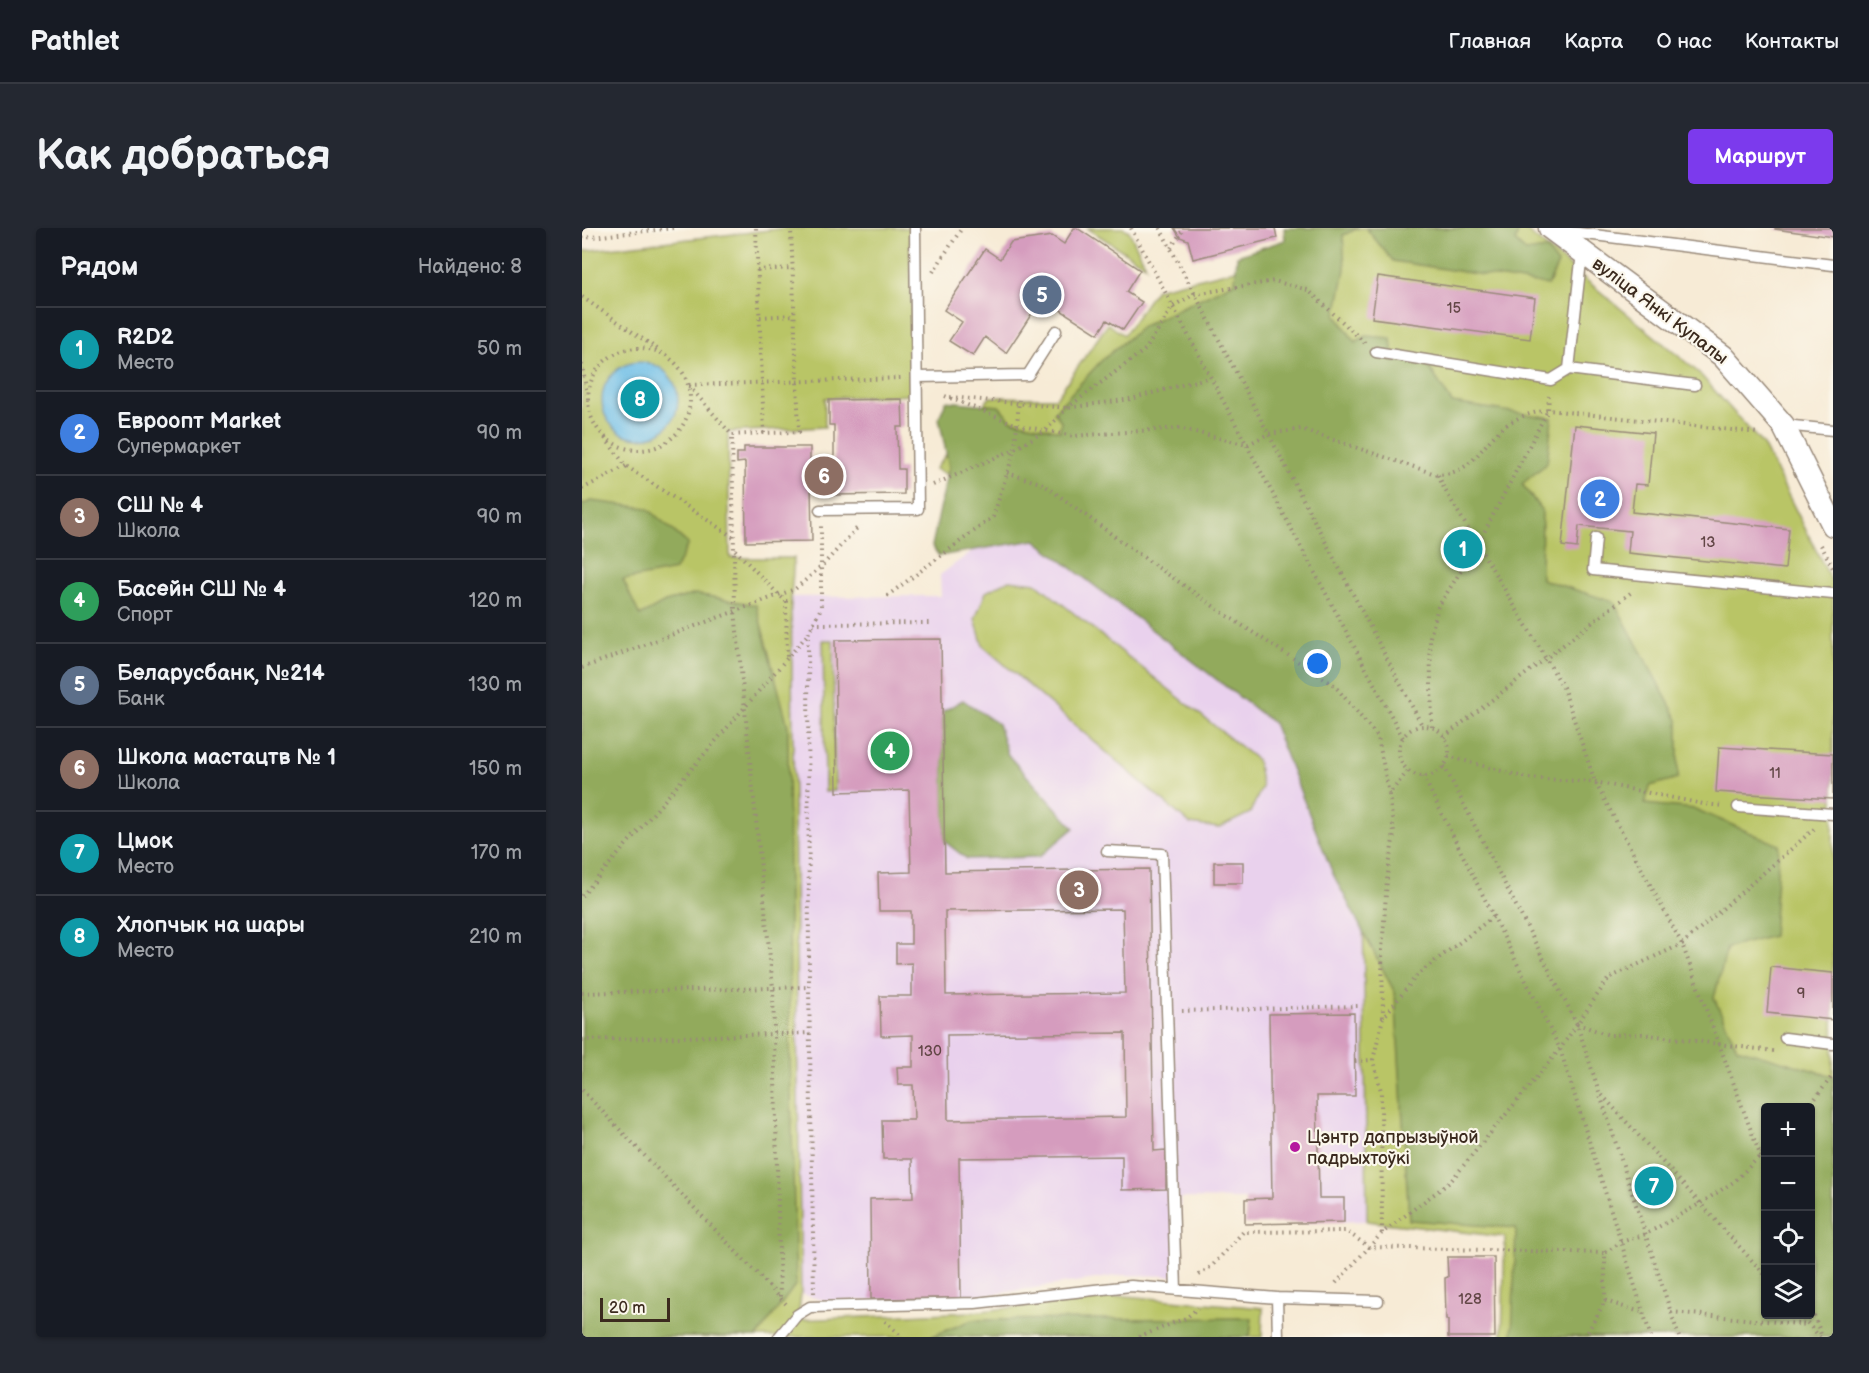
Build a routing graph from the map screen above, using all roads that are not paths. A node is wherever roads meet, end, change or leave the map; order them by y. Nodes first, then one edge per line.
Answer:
1 (915, 228) edge
2 (1551, 229) edge
3 (1582, 252) junction
4 (1833, 265) edge
5 (1056, 330) dead end
6 (1376, 352) road end
7 (1569, 369) junction
8 (918, 377) junction
9 (1695, 385) dead end
10 (1833, 430) edge
11 (1786, 431) junction
12 (820, 510) road end
13 (1825, 531) edge
14 (1596, 538) dead end
15 (1833, 594) edge
16 (1738, 807) road end
17 (1832, 814) edge
18 (1107, 851) dead end
19 (1785, 1038) dead end
20 (1833, 1044) edge
21 (1176, 1290) junction
22 (1277, 1298) junction
23 (1378, 1301) dead end
24 (779, 1337) edge
25 (1278, 1337) edge

1 - 8 lane
2 - 3 street, вуліца Янкі Купалы
2 - 4 lane
3 - 7 lane
3 - 11 street, вуліца Янкі Купалы
5 - 8 lane
6 - 7 lane
7 - 9 lane
8 - 12 lane
10 - 11 lane
11 - 13 street, вуліца Янкі Купалы
14 - 15 lane
16 - 17 lane
18 - 21 lane
19 - 20 lane
21 - 22 lane
21 - 24 lane
22 - 23 lane
22 - 25 lane

